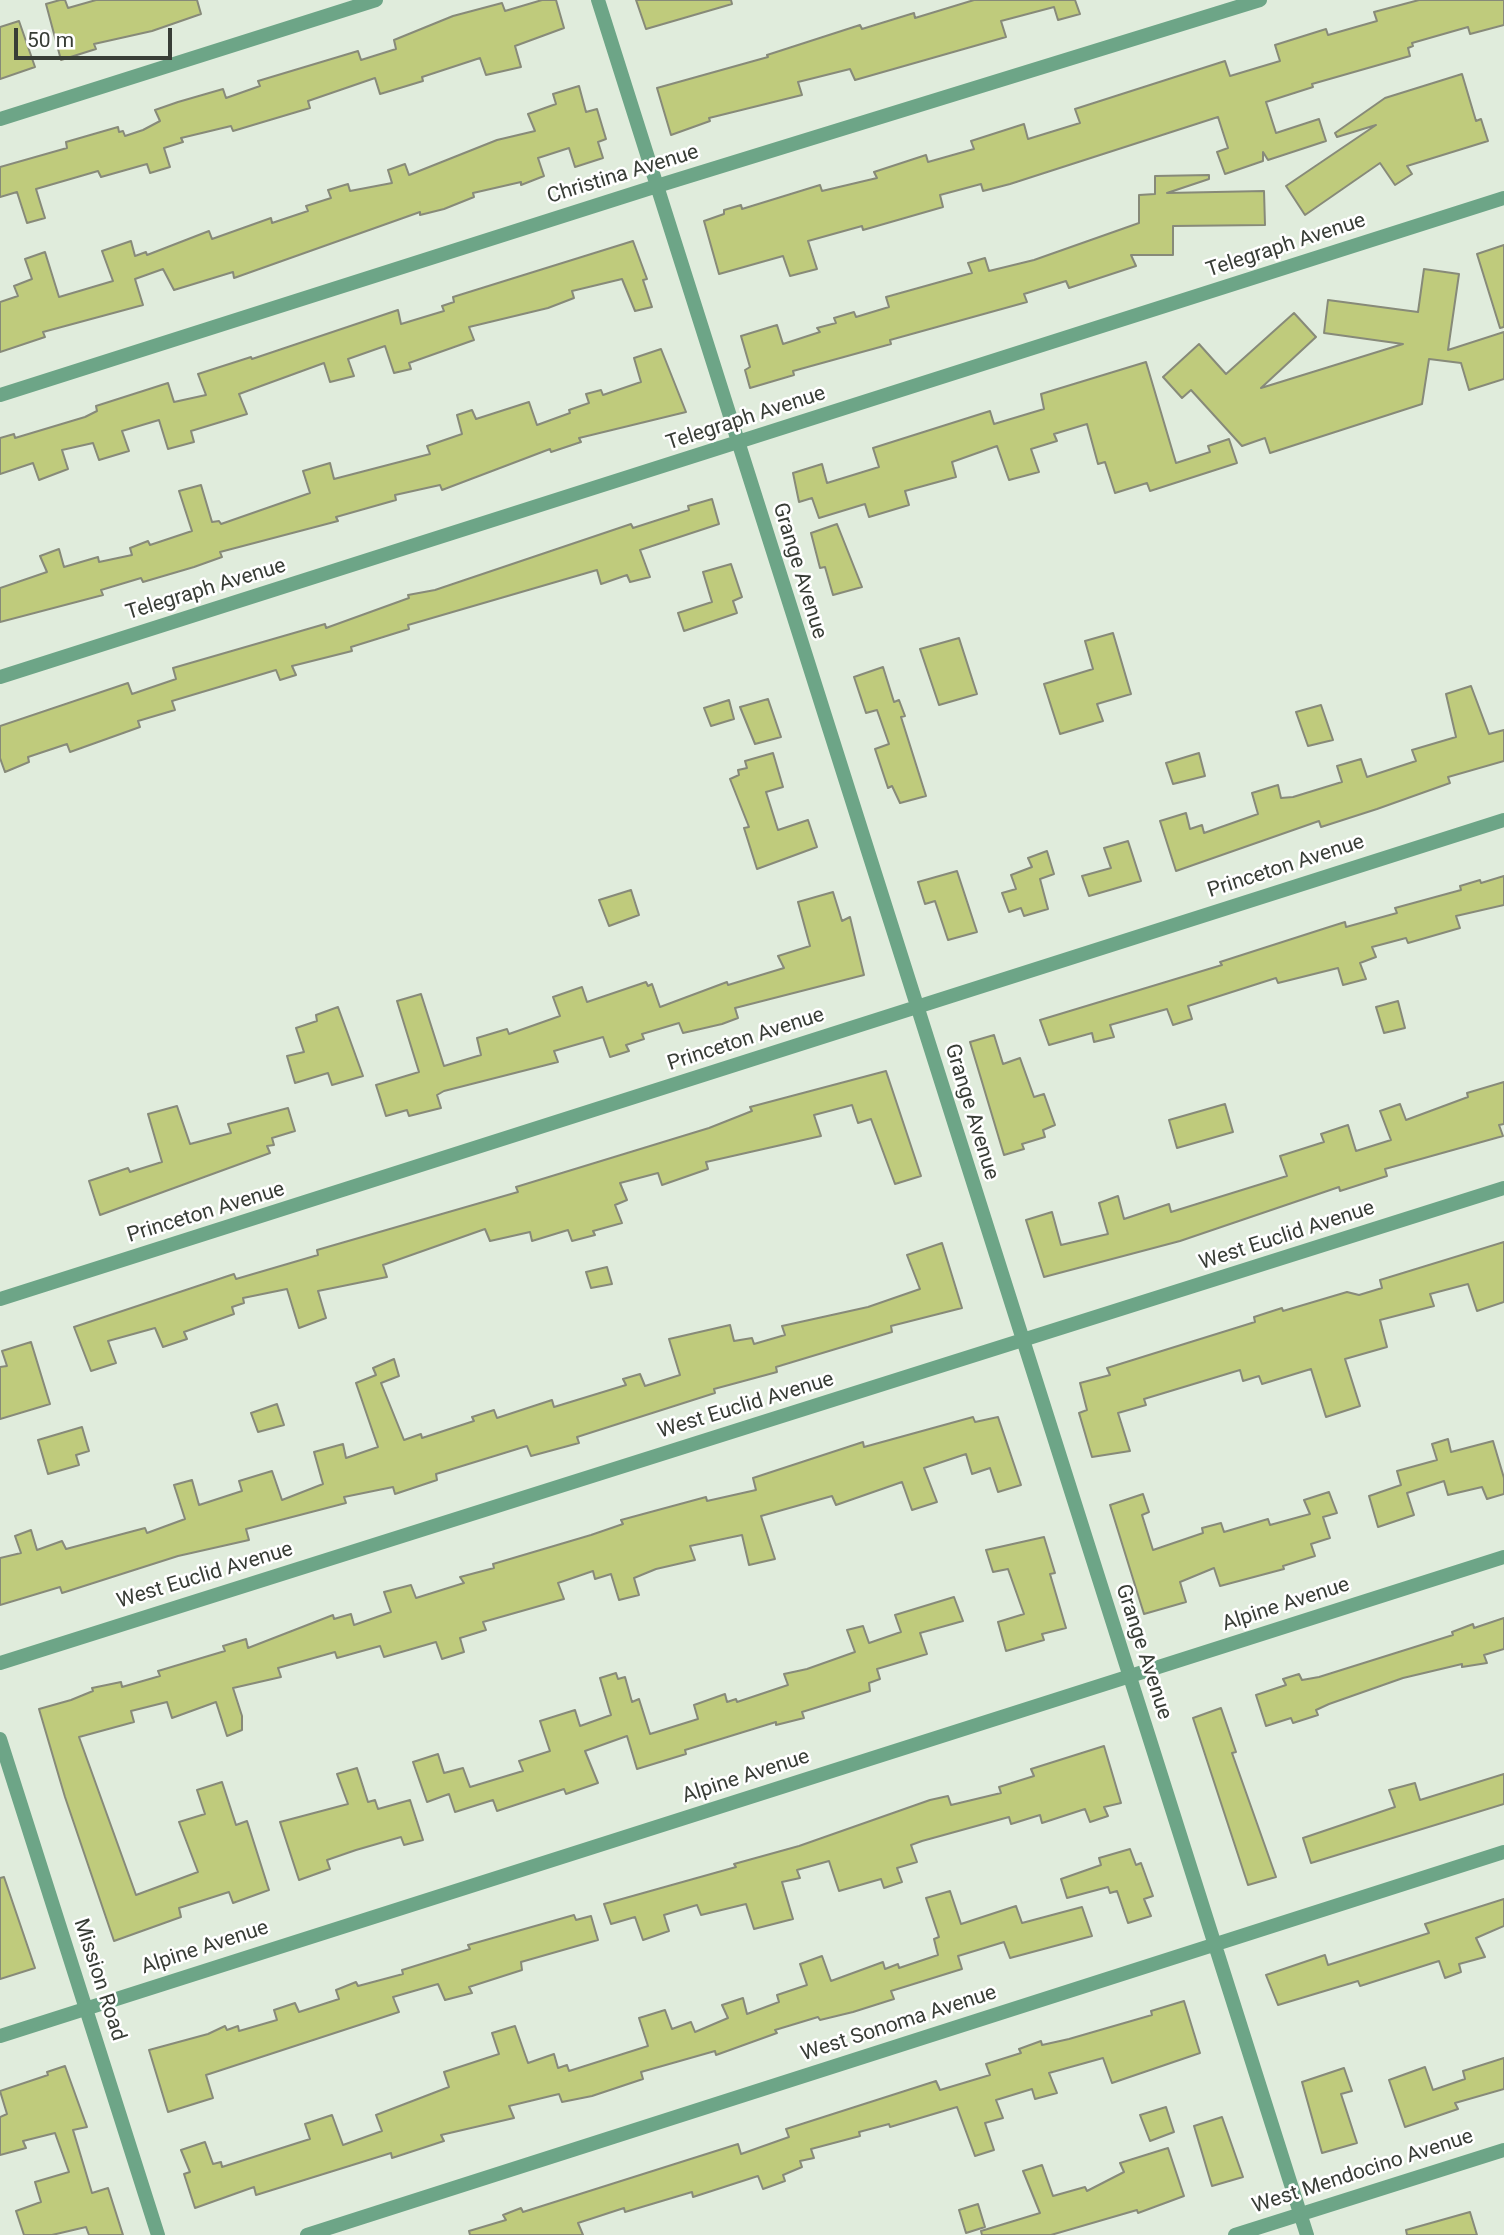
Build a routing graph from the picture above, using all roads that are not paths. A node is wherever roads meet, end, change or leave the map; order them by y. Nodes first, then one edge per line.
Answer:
1 (376, 0) edge
2 (598, 0) edge
3 (1260, 0) edge
4 (0, 119) edge
5 (657, 186) junction
6 (1504, 198) edge
7 (0, 395) edge
8 (737, 443) junction
9 (0, 677) edge
10 (1504, 820) edge
11 (916, 1007) junction
12 (1504, 1188) edge
13 (0, 1299) edge
14 (1021, 1342) junction
15 (1504, 1557) edge
16 (0, 1663) edge
17 (1128, 1677) junction
18 (0, 1739) edge
19 (1504, 1853) edge
20 (1216, 1945) junction
21 (86, 2008) junction
22 (0, 2036) edge
23 (1504, 2150) edge
24 (1300, 2214) junction
25 (158, 2235) edge
26 (307, 2235) edge
27 (1235, 2235) edge
28 (1307, 2235) edge

1 - 4 street
2 - 5 street, Grange Avenue
3 - 5 street, Christina Avenue
5 - 7 street, Christina Avenue
5 - 8 street, Grange Avenue
6 - 8 street, Telegraph Avenue
8 - 9 street, Telegraph Avenue
8 - 11 street, Grange Avenue
10 - 11 street, Princeton Avenue
11 - 13 street, Princeton Avenue
11 - 14 street, Grange Avenue
12 - 14 street, West Euclid Avenue
14 - 16 street, West Euclid Avenue
14 - 17 street, Grange Avenue
15 - 17 street, Alpine Avenue
17 - 20 street, Grange Avenue
17 - 21 street, Alpine Avenue
18 - 21 street, Mission Road
19 - 20 street, West Sonoma Avenue
20 - 24 street, Grange Avenue
20 - 26 street, West Sonoma Avenue
21 - 22 street, Alpine Avenue
21 - 25 street, Mission Road
23 - 24 street, West Mendocino Avenue
24 - 27 street, West Mendocino Avenue
24 - 28 street, Grange Avenue

